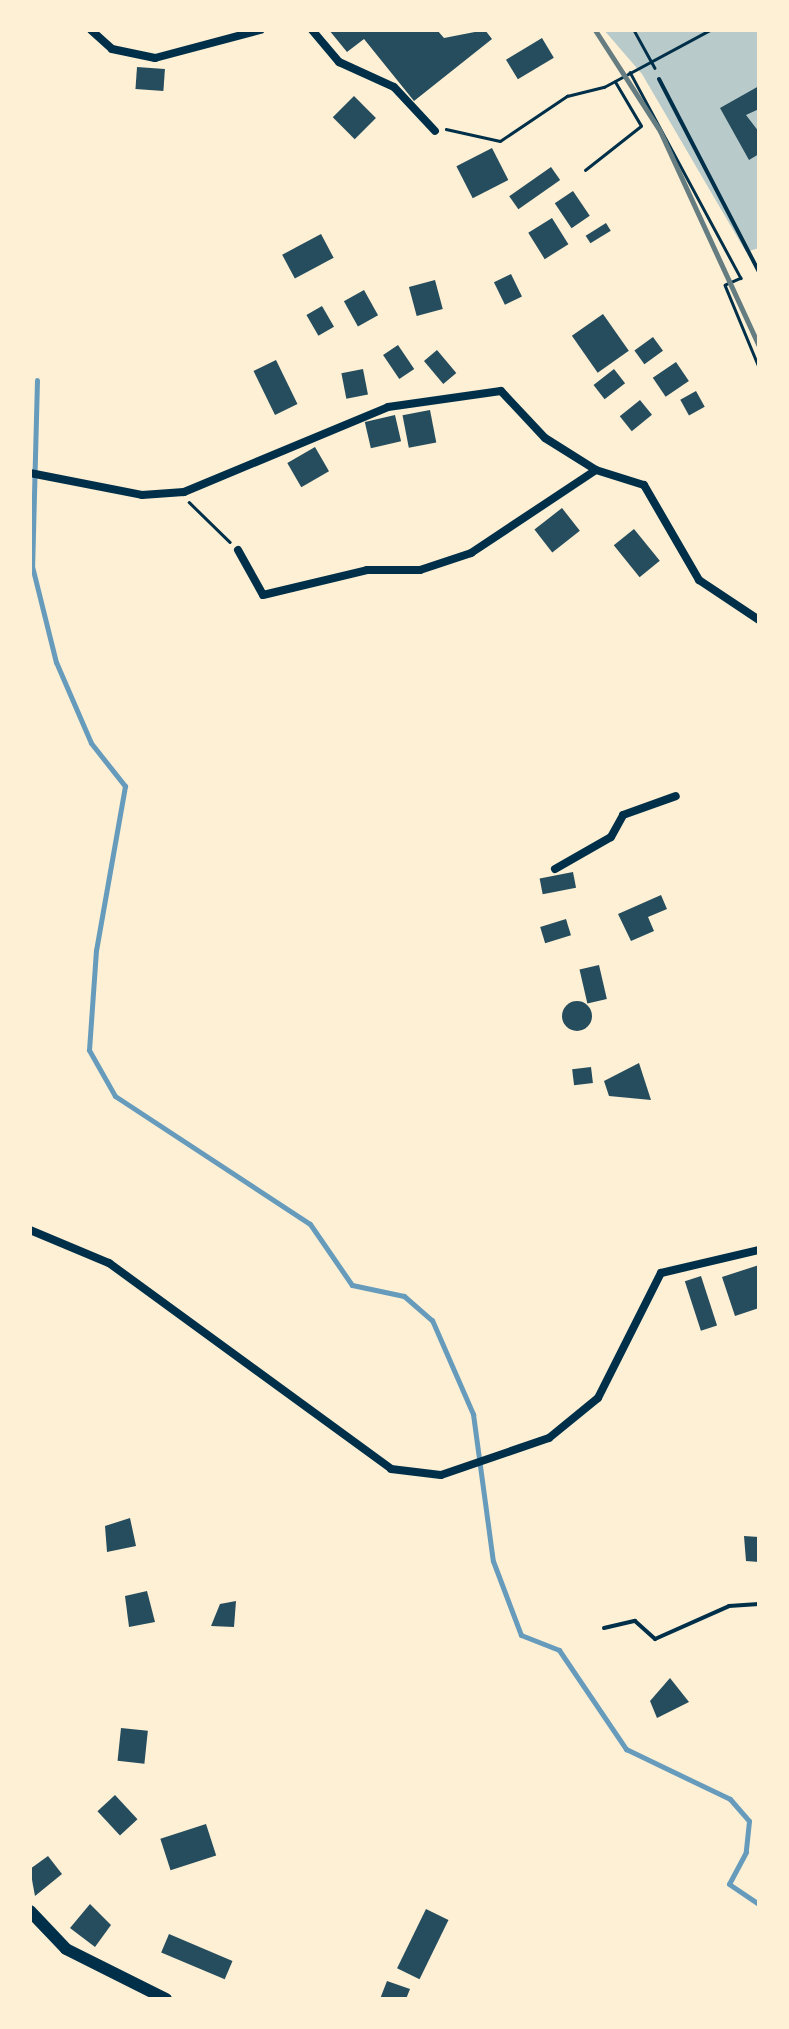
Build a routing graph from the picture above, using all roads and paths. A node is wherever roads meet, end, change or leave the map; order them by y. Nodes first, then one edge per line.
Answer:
1 (91, 30) edge
2 (260, 30) edge
3 (312, 30) edge
4 (634, 30) edge
5 (710, 30) edge
6 (652, 60) junction
7 (630, 72) junction
8 (659, 79) joint
9 (615, 81) junction
10 (434, 132) joint
11 (584, 170) dead end
12 (756, 253) edge
13 (759, 272) edge
14 (759, 366) edge
15 (596, 470) junction
16 (30, 473) edge
17 (184, 492) junction
18 (238, 550) joint
19 (759, 620) edge
20 (676, 796) dead end
21 (555, 869) dead end
22 (30, 1230) edge
23 (759, 1250) edge
24 (759, 1604) edge
25 (604, 1628) dead end
26 (30, 1911) edge
27 (166, 1999) edge

1 - 2 street
3 - 10 street
4 - 6 path
5 - 6 path
6 - 7 path
6 - 8 path
7 - 9 path
7 - 14 path
8 - 12 lane
9 - 10 path
9 - 11 path
12 - 13 lane
15 - 17 street
15 - 18 street
15 - 19 street
16 - 17 street
17 - 18 path
20 - 21 street
22 - 23 street
24 - 25 lane
26 - 27 highway

